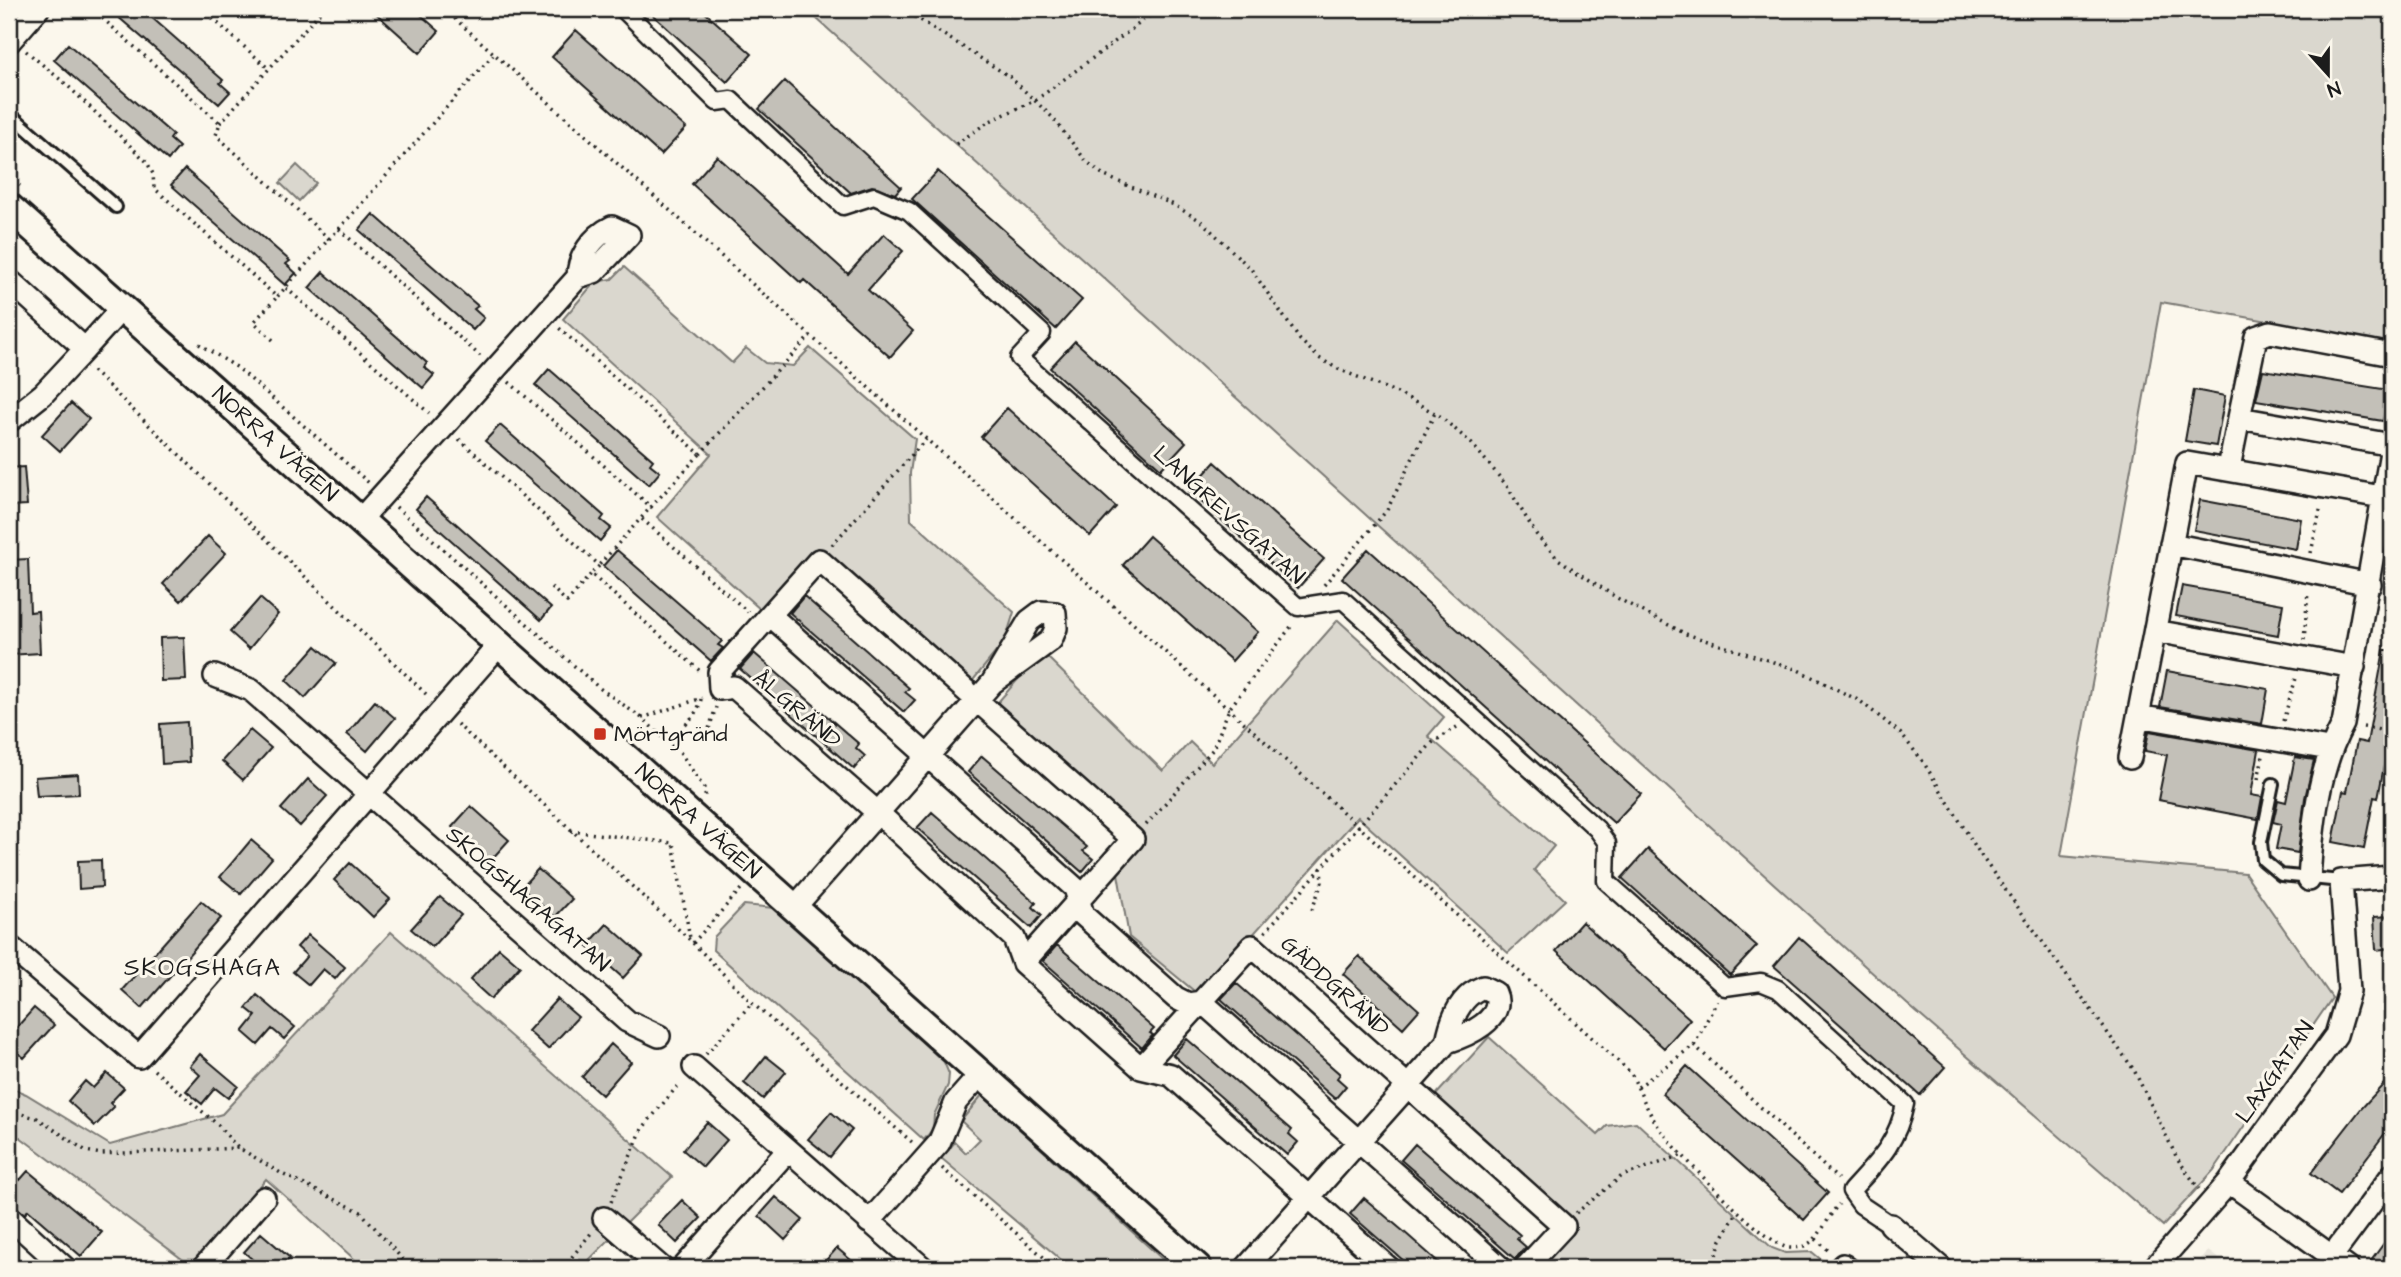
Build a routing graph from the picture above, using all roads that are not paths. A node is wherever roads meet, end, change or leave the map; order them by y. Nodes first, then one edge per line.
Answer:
1 (38, 9) edge
2 (622, 9) edge
3 (10, 39) edge
4 (9, 113) edge
5 (19, 201) edge
6 (116, 207) dead end
7 (578, 277) dead end
8 (9, 280) edge
9 (123, 307) junction
10 (81, 352) junction
11 (2392, 355) edge
12 (2239, 418) junction
13 (9, 421) edge
14 (2392, 445) edge
15 (2229, 468) junction
16 (2382, 497) junction
17 (360, 520) junction
18 (2171, 544) junction
19 (2370, 584) junction
20 (766, 620) junction
21 (2155, 631) junction
22 (499, 645) junction
23 (2354, 667) junction
24 (215, 676) dead end
25 (992, 683) dead end
26 (977, 700) junction
27 (2138, 716) junction
28 (2329, 750) junction
29 (927, 756) junction
30 (2130, 758) dead end
31 (2273, 784) dead end
32 (368, 794) junction
33 (877, 811) junction
34 (2392, 877) edge
35 (2309, 880) junction
36 (2341, 881) junction
37 (1078, 900) junction
38 (794, 908) junction
39 (9, 946) edge
40 (1023, 963) junction
41 (1202, 1002) junction
42 (659, 1036) dead end
43 (1447, 1042) dead end
44 (694, 1067) road end
45 (1142, 1068) junction
46 (979, 1076) junction
47 (1407, 1087) junction
48 (1359, 1142) junction
49 (788, 1150) junction
50 (2230, 1182) junction
51 (2390, 1182) edge
52 (1309, 1197) junction
53 (264, 1198) dead end
54 (9, 1217) edge
55 (604, 1218) road end
56 (869, 1222) junction
57 (1891, 1225) joint
58 (2340, 1262) edge
59 (908, 1264) edge
60 (65, 1268) edge
61 (204, 1268) edge
62 (662, 1268) edge
63 (682, 1268) edge
64 (1198, 1268) edge
65 (1247, 1268) edge
66 (1389, 1268) edge
67 (1501, 1268) edge
68 (1525, 1268) edge
69 (1840, 1268) edge
70 (1847, 1268) edge
71 (1941, 1268) edge
72 (2154, 1268) edge

1 - 3 street
2 - 57 street, LANGREVSGATAN
4 - 6 lane
5 - 9 street, NORRA VÄGEN
7 - 17 street
8 - 10 street
9 - 10 street
9 - 17 street, NORRA VÄGEN
10 - 13 street
11 - 12 street
12 - 14 street
12 - 15 street
14 - 16 street
15 - 16 street
15 - 18 street
16 - 19 street
17 - 22 street, NORRA VÄGEN
18 - 19 street
18 - 21 street
19 - 23 street
20 - 26 street, ÅLGRÄND
20 - 29 street
20 - 33 street, ÅLGRÄND
21 - 23 street
21 - 27 street
22 - 32 street
22 - 38 street, NORRA VÄGEN
23 - 28 street
24 - 32 street, SKOGSHAGAGATAN
25 - 26 street
26 - 29 street
26 - 37 street
27 - 28 street
27 - 30 street
28 - 35 street
29 - 33 street
29 - 37 street
31 - 35 lane
32 - 39 street
32 - 42 street, SKOGSHAGAGATAN
33 - 38 street
33 - 40 street, ÅLGRÄND
34 - 36 street
35 - 36 lane
36 - 50 street, LAXGATAN
37 - 40 street
37 - 41 street
38 - 46 street, NORRA VÄGEN
40 - 45 street
41 - 45 street, GÄDDGRÄND
41 - 47 street, GÄDDGRÄND
41 - 48 street
43 - 47 street
44 - 49 street
45 - 52 street
46 - 56 street
46 - 64 street, NORRA VÄGEN
47 - 48 street
47 - 68 street, GÄDDGRÄND
48 - 52 street
48 - 67 street
49 - 56 street
49 - 63 street
50 - 58 street
50 - 72 street, LAXGATAN
51 - 58 street
52 - 65 street
52 - 66 street
53 - 61 street
54 - 60 street
55 - 62 street
56 - 59 street
57 - 71 street
69 - 70 street

